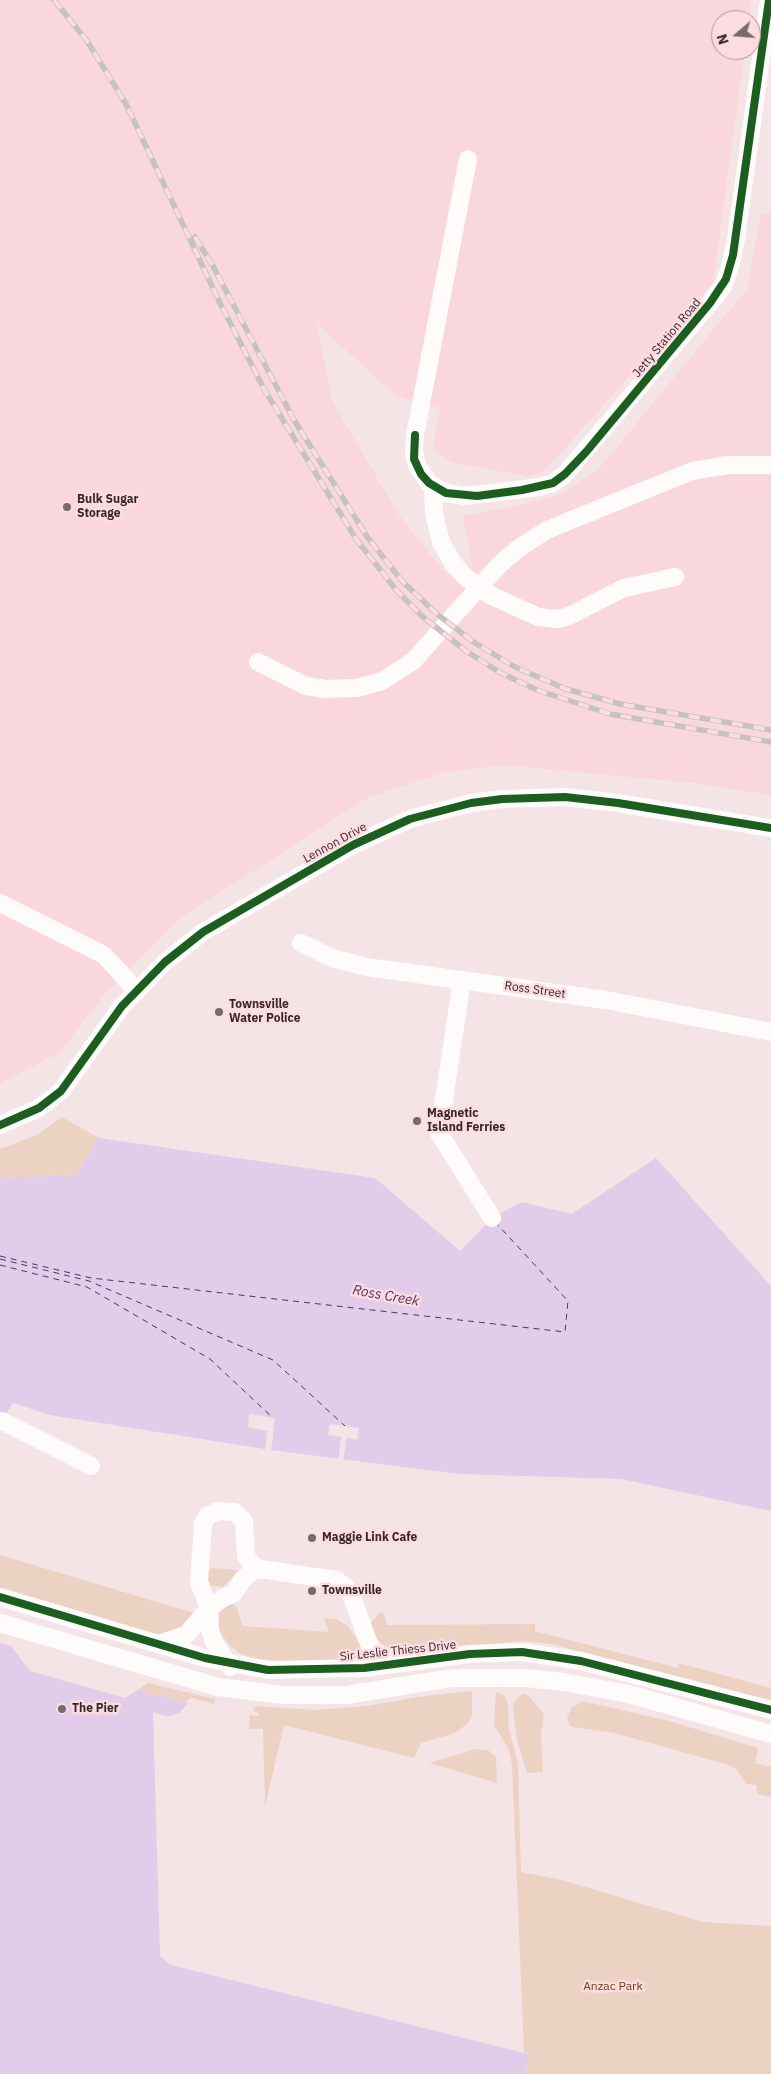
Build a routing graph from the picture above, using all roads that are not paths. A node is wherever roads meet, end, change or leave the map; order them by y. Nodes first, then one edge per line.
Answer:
1 (769, 0) edge
2 (468, 159) dead end
3 (771, 465) edge
4 (433, 486) junction
5 (676, 577) dead end
6 (258, 662) dead end
7 (771, 828) edge
8 (0, 903) edge
9 (302, 943) dead end
10 (462, 980) junction
11 (137, 991) junction
12 (771, 1032) edge
13 (0, 1125) edge
14 (492, 1218) dead end
15 (2, 1421) dead end
16 (91, 1466) dead end
17 (260, 1569) junction
18 (0, 1597) edge
19 (209, 1608) junction
20 (0, 1622) edge
21 (157, 1644) junction
22 (226, 1663) junction
23 (398, 1664) junction
24 (452, 1678) junction
25 (771, 1710) edge
26 (771, 1734) edge

1 - 4 street, Jetty Station Road
2 - 4 street, Jetty Station Road
3 - 6 street
4 - 5 street
7 - 11 street, Lennon Drive
8 - 11 street
9 - 10 street, Ross Street
10 - 12 street, Ross Street
10 - 14 street
11 - 13 street, Lennon Drive
15 - 16 street
17 - 19 street
17 - 19 street
17 - 23 street
18 - 21 street, Sir Leslie Thiess Drive
19 - 21 street
19 - 22 street
20 - 24 street
21 - 22 street, Sir Leslie Thiess Drive
22 - 23 street, Sir Leslie Thiess Drive
22 - 24 street
23 - 25 street, Sir Leslie Thiess Drive
24 - 26 street

